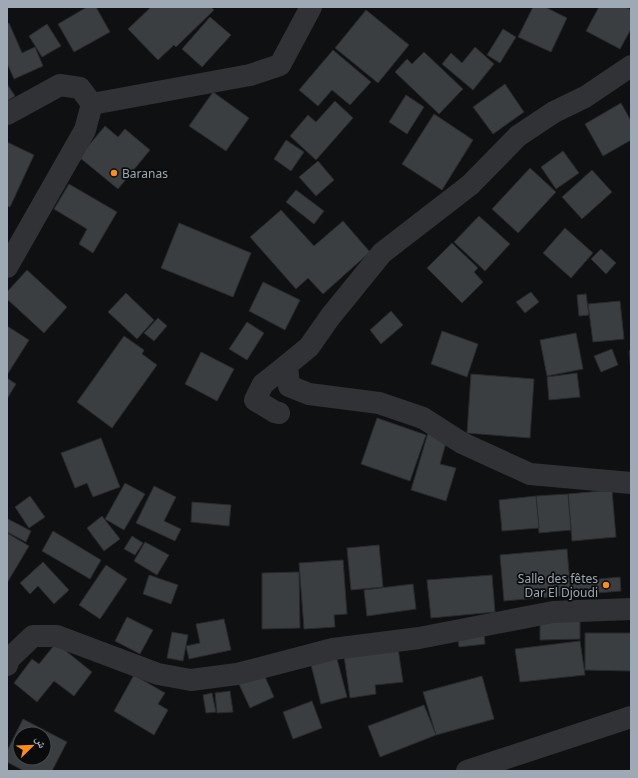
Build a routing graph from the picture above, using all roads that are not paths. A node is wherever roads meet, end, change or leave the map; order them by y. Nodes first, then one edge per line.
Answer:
1 (311, 7) edge
2 (631, 66) edge
3 (92, 104) junction
4 (7, 114) edge
5 (7, 267) edge
6 (287, 364) junction
7 (279, 413) dead end
8 (631, 483) edge
9 (631, 609) edge
10 (7, 665) edge
11 (631, 717) edge
12 (467, 771) edge

1 - 3 street
2 - 6 street
3 - 4 street
3 - 5 street
6 - 7 street
6 - 8 street
9 - 10 street
11 - 12 street

